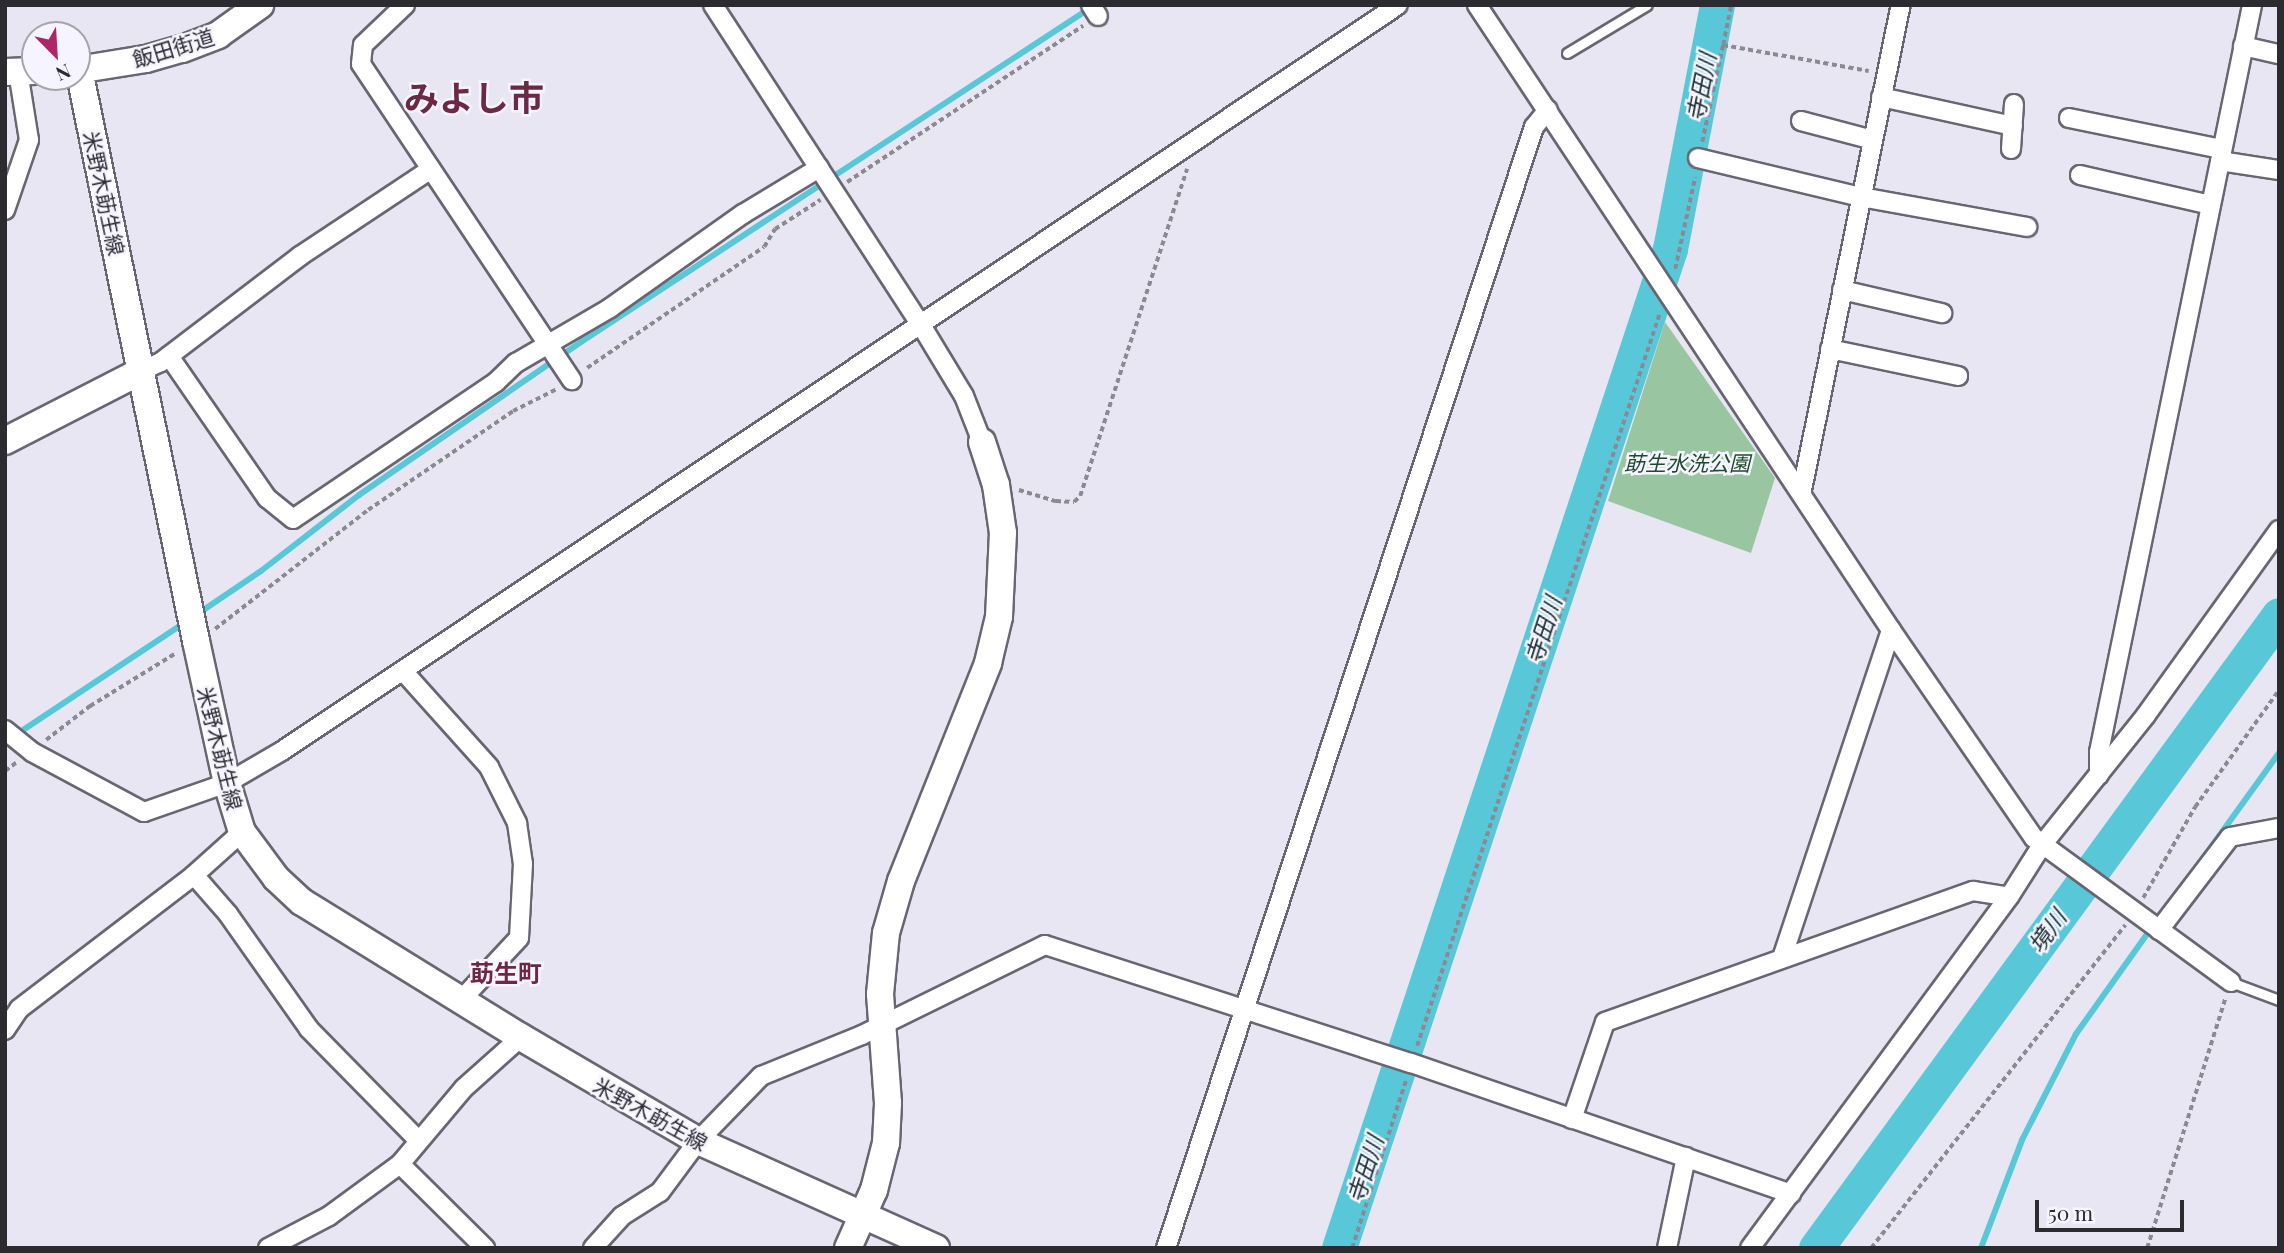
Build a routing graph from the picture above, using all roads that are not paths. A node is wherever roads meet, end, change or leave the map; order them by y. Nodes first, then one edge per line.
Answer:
1 (260, 5) edge
2 (405, 5) edge
3 (713, 5) edge
4 (1398, 5) edge
5 (1477, 5) edge
6 (1647, 5) edge
7 (1901, 5) edge
8 (2252, 5) edge
9 (2243, 46) junction
10 (1567, 53) dead end
11 (2279, 54) edge
12 (91, 68) edge
13 (19, 71) edge
14 (83, 91) edge
15 (1881, 97) junction
16 (2014, 104) dead end
17 (1548, 110) junction
18 (2069, 118) dead end
19 (1801, 121) dead end
20 (2013, 126) junction
21 (1872, 140) junction
22 (2011, 149) dead end
23 (2221, 155) junction
24 (1698, 158) road end
25 (819, 168) junction
26 (431, 169) junction
27 (2279, 170) edge
28 (2080, 175) dead end
29 (1861, 197) junction
30 (2211, 205) junction
31 (5, 210) edge
32 (2027, 227) dead end
33 (1842, 290) junction
34 (1942, 313) dead end
35 (921, 325) junction
36 (549, 345) junction
37 (1830, 349) junction
38 (169, 356) junction
39 (143, 370) junction
40 (1958, 376) dead end
41 (570, 378) dead end
42 (5, 441) edge
43 (982, 442) joint
44 (1802, 490) junction
45 (2279, 530) edge
46 (1891, 630) junction
47 (403, 671) junction
48 (5, 730) edge
49 (2099, 775) junction
50 (227, 783) junction
51 (2279, 828) edge
52 (242, 832) junction
53 (2046, 849) junction
54 (194, 874) junction
55 (2009, 897) junction
56 (2159, 930) junction
57 (1783, 955) junction
58 (2231, 982) joint
59 (461, 1000) junction
60 (2279, 1000) edge
61 (12, 1006) edge
62 (1245, 1011) junction
63 (881, 1025) junction
64 (5, 1030) edge
65 (521, 1037) junction
66 (1572, 1119) junction
67 (417, 1139) junction
68 (698, 1141) junction
69 (1686, 1157) junction
70 (400, 1164) junction
71 (1791, 1194) junction
72 (862, 1216) junction
73 (268, 1248) edge
74 (485, 1248) edge
75 (593, 1248) edge
76 (848, 1248) edge
77 (936, 1248) edge
78 (1166, 1248) edge
79 (1667, 1248) edge
80 (1750, 1248) edge

1 - 12 main road, 飯田街道
2 - 26 street
3 - 25 street
4 - 35 street
5 - 17 street
6 - 10 lane
7 - 15 street
8 - 9 street
9 - 11 street
9 - 23 street
13 - 31 street
14 - 39 main road, 米野木莇生線
15 - 20 street
15 - 21 street
16 - 20 street
17 - 44 street
17 - 62 street
18 - 23 street
19 - 21 street
20 - 22 street
21 - 29 street
23 - 27 street
23 - 30 street
24 - 29 street
25 - 35 street
25 - 36 street
26 - 36 street
26 - 38 street
28 - 30 street
29 - 32 street
29 - 33 street
30 - 49 street
33 - 34 street
33 - 37 street
35 - 43 street
35 - 47 street
36 - 38 street
36 - 41 street
37 - 40 street
37 - 44 street
38 - 39 street
39 - 42 main road
39 - 50 main road, 米野木莇生線
43 - 63 main road
44 - 46 street
45 - 49 street
46 - 53 street
46 - 57 street
47 - 50 street
47 - 59 street
48 - 50 street
49 - 53 street
50 - 52 main road, 米野木莇生線
51 - 56 street
52 - 54 street
52 - 59 main road, 米野木莇生線
53 - 55 street
53 - 56 street
54 - 61 street
54 - 67 street
55 - 57 street
55 - 71 street
56 - 58 street
57 - 66 street
58 - 60 lane
59 - 65 main road, 米野木莇生線
61 - 64 street
62 - 63 street
62 - 66 street
62 - 78 street
63 - 68 street
63 - 72 main road
65 - 67 street
65 - 68 main road, 米野木莇生線
66 - 69 street
67 - 70 street
68 - 72 main road, 米野木莇生線
68 - 75 street
69 - 71 street
69 - 79 street
70 - 73 street
70 - 74 street
71 - 80 street
72 - 76 main road
72 - 77 main road, 米野木莇生線

